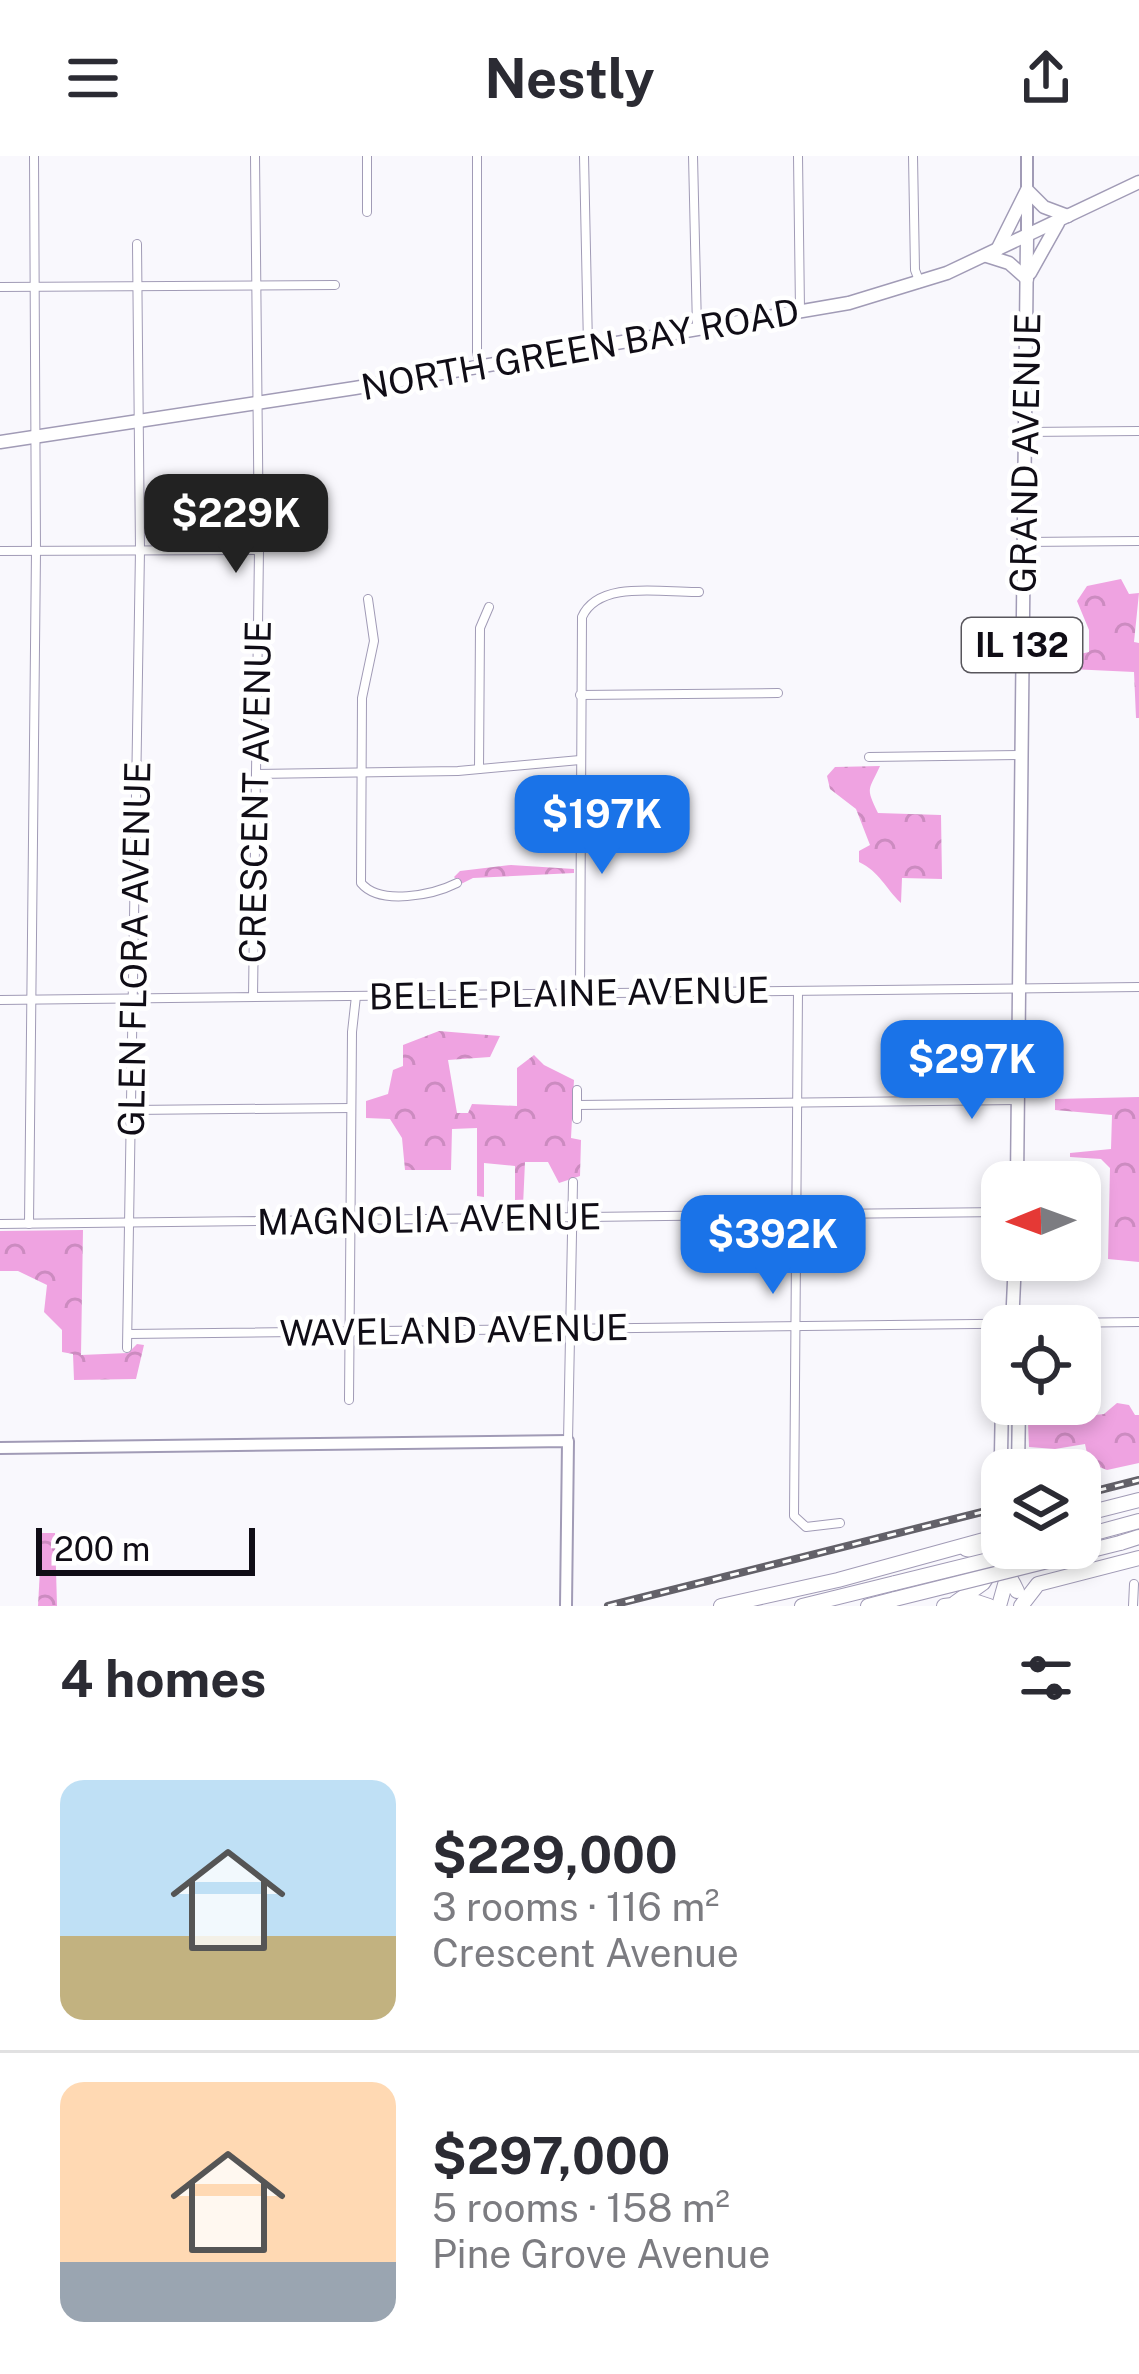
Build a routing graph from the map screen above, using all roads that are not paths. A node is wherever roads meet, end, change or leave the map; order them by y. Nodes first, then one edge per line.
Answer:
1 (34, 156) edge
2 (254, 156) edge
3 (367, 156) edge
4 (477, 156) edge
5 (584, 156) edge
6 (693, 156) edge
7 (798, 156) edge
8 (914, 156) edge
9 (1027, 156) edge
10 (1139, 182) edge
11 (1027, 190) junction
12 (367, 212) dead end
13 (1063, 219) junction
14 (1027, 237) junction
15 (137, 244) dead end
16 (991, 254) junction
17 (1027, 279) junction
18 (920, 283) junction
19 (335, 285) dead end
20 (138, 286) junction
21 (256, 286) junction
22 (0, 287) edge
23 (33, 287) junction
24 (800, 311) junction
25 (697, 330) junction
26 (588, 349) junction
27 (481, 368) junction
28 (256, 404) junction
29 (140, 421) junction
30 (1139, 431) edge
31 (1025, 433) junction
32 (35, 436) junction
33 (0, 442) edge
34 (1139, 541) edge
35 (1024, 542) junction
36 (36, 550) junction
37 (140, 550) junction
38 (259, 550) junction
39 (0, 551) edge
40 (699, 592) dead end
41 (368, 599) dead end
42 (489, 607) dead end
43 (778, 693) dead end
44 (580, 695) junction
45 (1021, 755) junction
46 (869, 757) dead end
47 (580, 760) junction
48 (479, 769) junction
49 (362, 773) junction
50 (256, 774) junction
51 (457, 884) dead end
52 (1139, 987) edge
53 (1019, 989) junction
54 (798, 991) junction
55 (580, 993) junction
56 (356, 996) junction
57 (253, 997) junction
58 (133, 998) junction
59 (33, 999) junction
60 (0, 1000) edge
61 (577, 1090) dead end
62 (1018, 1100) junction
63 (797, 1103) junction
64 (577, 1105) junction
65 (351, 1108) junction
66 (131, 1109) junction
67 (577, 1119) dead end
68 (1017, 1161) edge
69 (573, 1182) dead end
70 (981, 1212) edge
71 (795, 1214) junction
72 (573, 1217) junction
73 (351, 1220) junction
74 (130, 1222) junction
75 (0, 1224) edge
76 (29, 1224) junction
77 (1139, 1322) edge
78 (1101, 1323) edge
79 (981, 1325) edge
80 (795, 1326) junction
81 (572, 1329) junction
82 (350, 1331) junction
83 (128, 1334) junction
84 (127, 1348) dead end
85 (349, 1400) dead end
86 (568, 1441) junction
87 (0, 1448) edge
88 (1139, 1500) edge
89 (1101, 1510) edge
90 (1139, 1521) edge
91 (840, 1523) dead end
92 (1121, 1534) junction
93 (1101, 1535) edge
94 (1139, 1537) edge
95 (961, 1548) junction
96 (981, 1549) edge
97 (981, 1551) edge
98 (1139, 1558) edge
99 (981, 1565) edge
100 (993, 1569) edge
101 (1004, 1569) edge
102 (1011, 1569) edge
103 (1027, 1569) edge
104 (1055, 1578) junction
105 (838, 1580) junction
106 (1134, 1584) dead end
107 (895, 1591) junction
108 (1018, 1601) edge
109 (950, 1604) edge
110 (566, 1606) edge
111 (721, 1606) edge
112 (751, 1606) edge
113 (802, 1606) edge
114 (868, 1606) edge
115 (989, 1606) edge
116 (999, 1606) edge
117 (1133, 1606) edge

1 - 23 street
2 - 21 street, CRESCENT AVENUE
3 - 12 street
4 - 27 street
5 - 26 street
6 - 25 street
7 - 24 street
8 - 18 street
9 - 11 street, GRAND AVENUE
10 - 13 main road, NORTH GREEN BAY ROAD
11 - 13 main road
11 - 14 street, GRAND AVENUE
11 - 16 main road
13 - 14 main road, NORTH GREEN BAY ROAD
13 - 17 main road
14 - 16 main road, NORTH GREEN BAY ROAD
14 - 17 main road, GRAND AVENUE / IL 132
15 - 20 street, GLEN FLORA AVENUE
16 - 17 main road
16 - 18 main road, NORTH GREEN BAY ROAD
17 - 31 main road, GRAND AVENUE / IL 132
18 - 24 main road, NORTH GREEN BAY ROAD
19 - 21 street
20 - 21 street
20 - 23 street
20 - 29 street, GLEN FLORA AVENUE
21 - 28 street, CRESCENT AVENUE
22 - 23 street
23 - 32 street
24 - 25 main road, NORTH GREEN BAY ROAD
25 - 26 main road, NORTH GREEN BAY ROAD
26 - 27 main road, NORTH GREEN BAY ROAD
27 - 28 main road, NORTH GREEN BAY ROAD
28 - 29 main road, NORTH GREEN BAY ROAD
28 - 38 street, CRESCENT AVENUE
29 - 32 main road, NORTH GREEN BAY ROAD
29 - 37 street, GLEN FLORA AVENUE
30 - 31 street
31 - 35 main road, GRAND AVENUE / IL 132
32 - 33 main road, NORTH GREEN BAY ROAD
32 - 36 street
34 - 35 street
35 - 45 main road, GRAND AVENUE / IL 132
36 - 37 street
36 - 39 street
36 - 59 street
37 - 38 street
37 - 58 street, GLEN FLORA AVENUE
38 - 50 street, CRESCENT AVENUE
40 - 44 street
41 - 49 street
42 - 48 street
43 - 44 street
44 - 47 street
45 - 46 street
45 - 53 main road, GRAND AVENUE / IL 132
47 - 48 street
47 - 55 street
48 - 49 street
49 - 50 street
49 - 51 street
50 - 57 street, CRESCENT AVENUE
52 - 53 street, BELLE PLAINE AVENUE
53 - 54 street, BELLE PLAINE AVENUE
53 - 62 main road, GRAND AVENUE / IL 132
54 - 55 street, BELLE PLAINE AVENUE
54 - 63 street
55 - 56 street, BELLE PLAINE AVENUE
56 - 57 street, BELLE PLAINE AVENUE
56 - 65 street
57 - 58 street, BELLE PLAINE AVENUE
58 - 59 street, BELLE PLAINE AVENUE
58 - 66 street, GLEN FLORA AVENUE
59 - 60 street, BELLE PLAINE AVENUE
59 - 76 street
61 - 64 street
62 - 63 street
62 - 68 main road, GRAND AVENUE / IL 132
63 - 64 street
63 - 71 street
64 - 67 street
65 - 66 street
65 - 73 street
66 - 74 street, GLEN FLORA AVENUE
69 - 72 street
70 - 71 street, MAGNOLIA AVENUE
71 - 72 street, MAGNOLIA AVENUE
71 - 80 street
72 - 73 street, MAGNOLIA AVENUE
72 - 81 street
73 - 74 street, MAGNOLIA AVENUE
73 - 82 street
74 - 76 street, MAGNOLIA AVENUE
74 - 83 street, GLEN FLORA AVENUE
75 - 76 street, MAGNOLIA AVENUE
77 - 78 street, WAVELAND AVENUE
79 - 80 street, WAVELAND AVENUE
80 - 81 street, WAVELAND AVENUE
80 - 91 street
81 - 82 street, WAVELAND AVENUE
81 - 86 street
82 - 83 street, WAVELAND AVENUE
82 - 85 street
83 - 84 street, GLEN FLORA AVENUE
86 - 87 street
86 - 110 street
88 - 89 highway
90 - 92 highway
92 - 93 highway
92 - 94 highway
92 - 107 highway, bridge
95 - 96 highway
95 - 97 highway
95 - 105 highway
98 - 104 highway
99 - 107 highway, bridge
100 - 109 highway
101 - 116 highway
102 - 108 highway
103 - 104 highway
104 - 108 highway
105 - 111 highway
105 - 112 highway
106 - 117 street
107 - 113 highway
107 - 114 highway
109 - 115 highway

